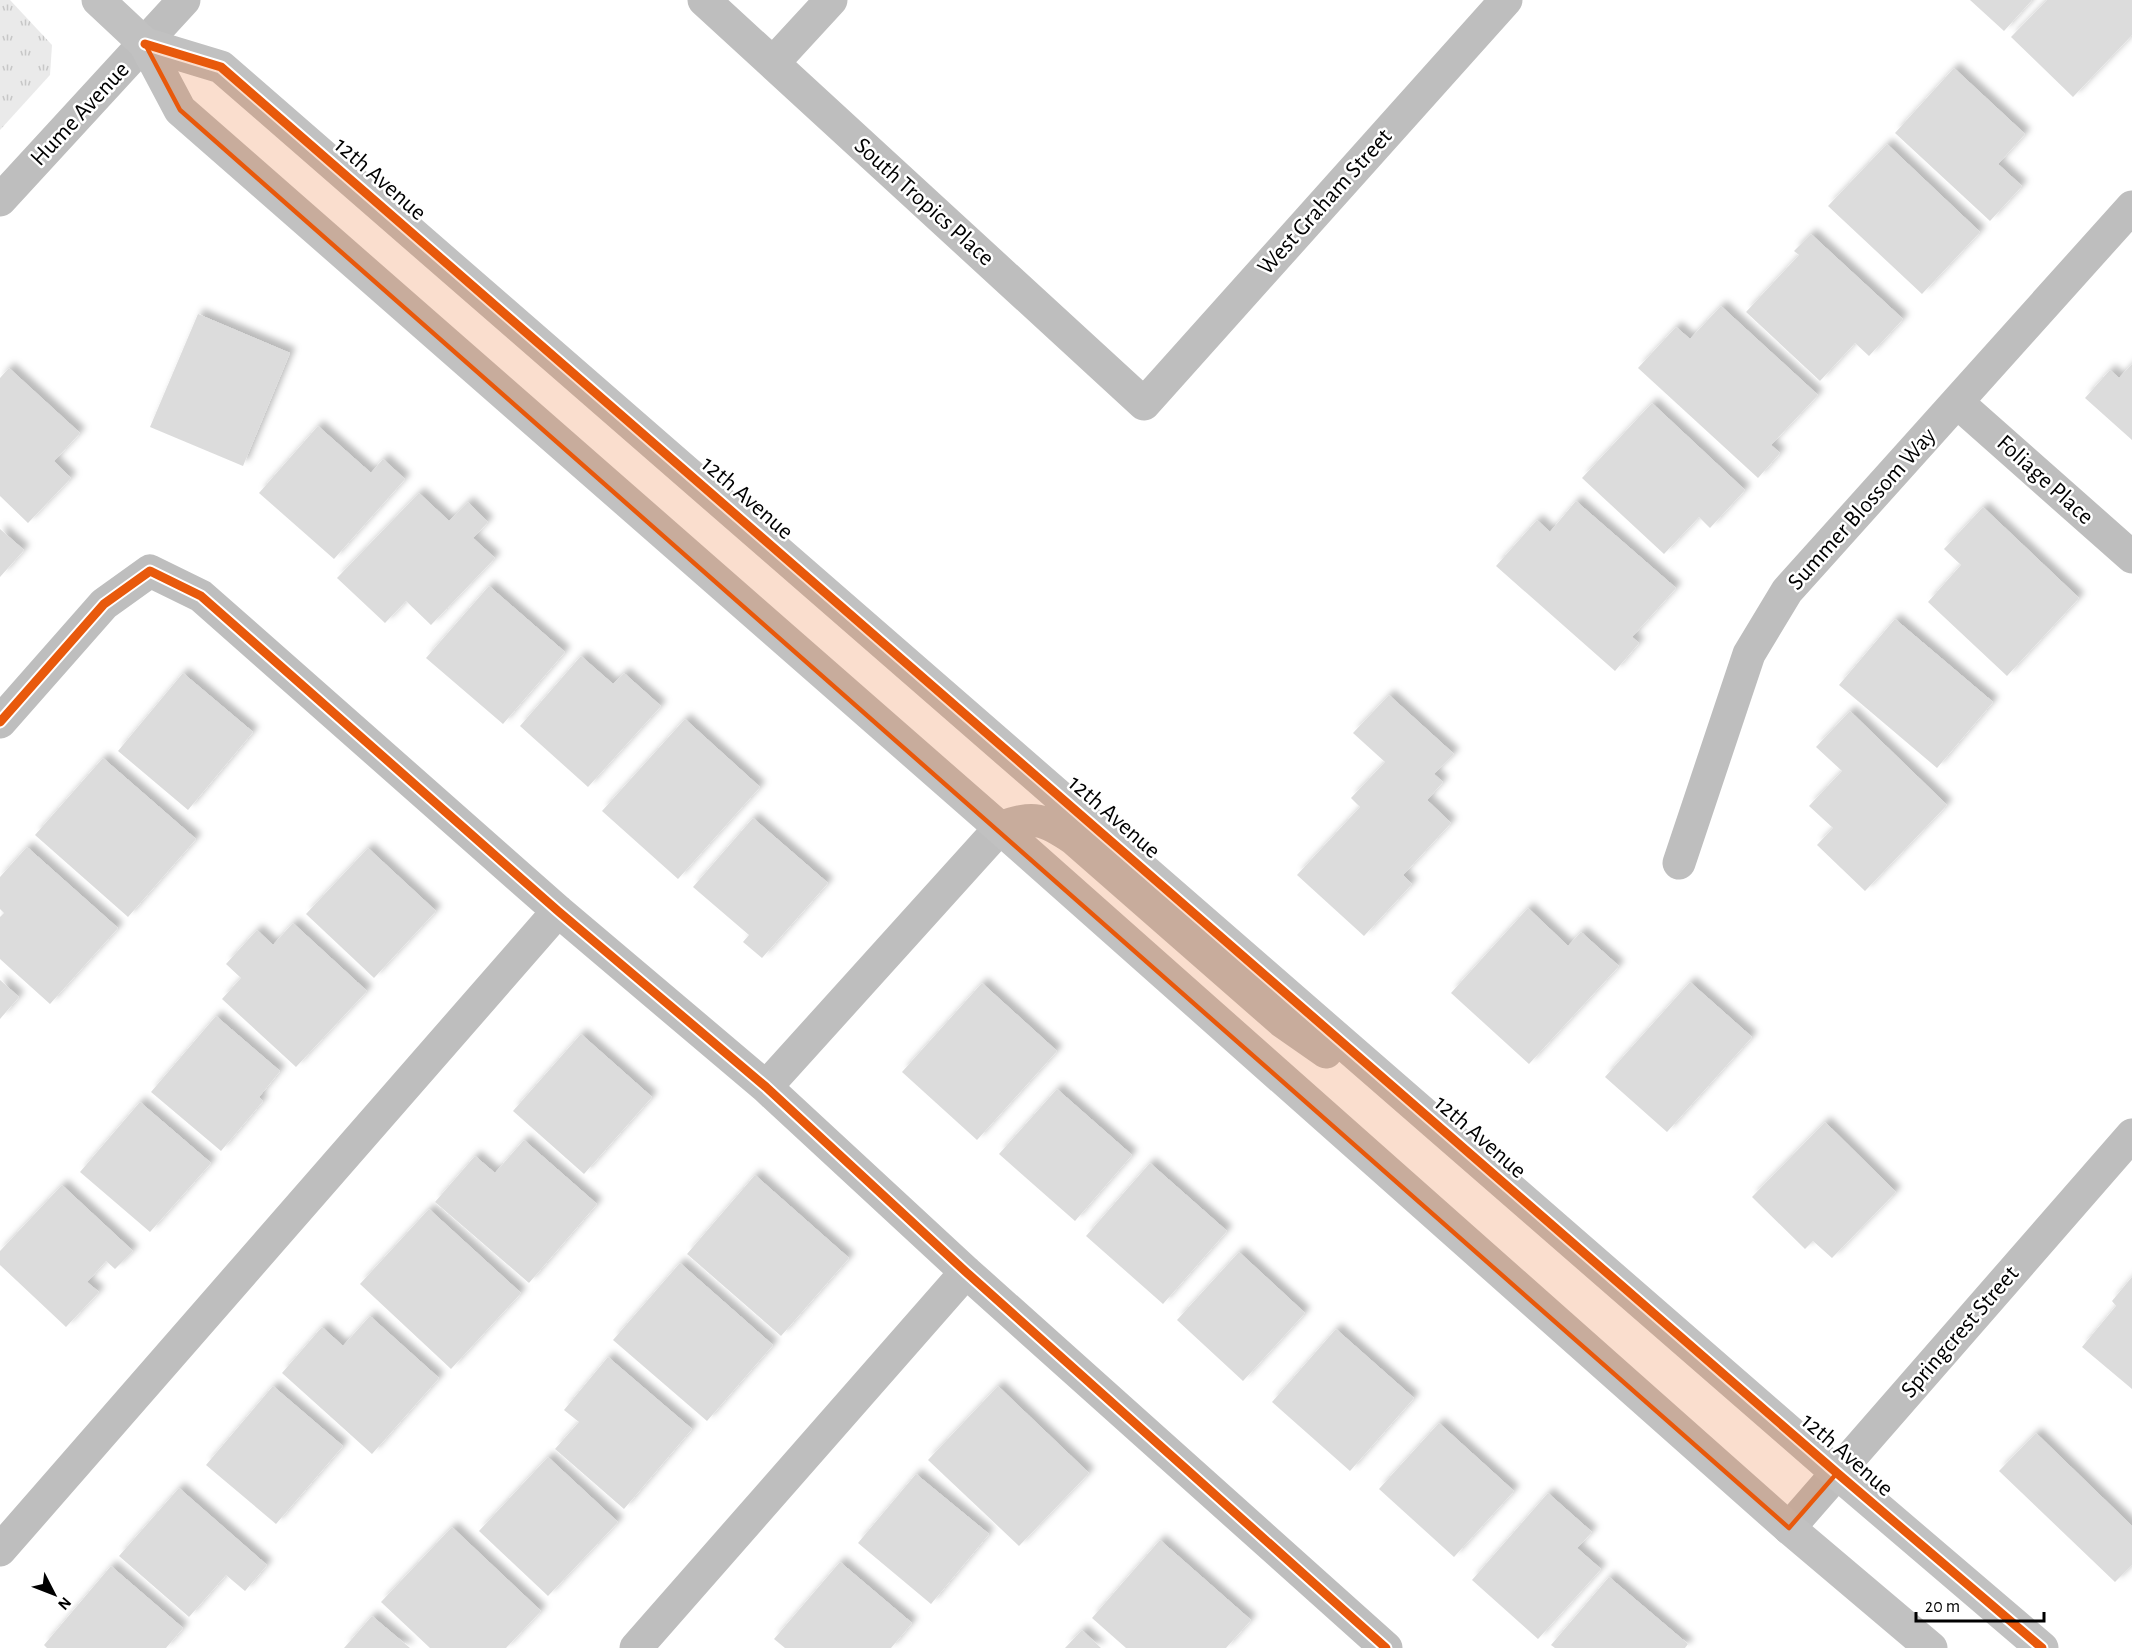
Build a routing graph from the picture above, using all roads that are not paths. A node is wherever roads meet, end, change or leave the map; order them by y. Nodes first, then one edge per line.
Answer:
1 (98, 0) edge
2 (184, 0) edge
3 (704, 0) edge
4 (831, 0) edge
5 (1506, 0) edge
6 (144, 44) junction
7 (773, 63) junction
8 (0, 200) edge
9 (2132, 207) edge
10 (1958, 403) junction
11 (1144, 404) joint
12 (2132, 557) edge
13 (0, 722) edge
14 (1000, 828) junction
15 (1679, 863) dead end
16 (558, 911) junction
17 (1391, 1085) junction
18 (766, 1088) junction
19 (2132, 1135) edge
20 (966, 1272) junction
21 (1837, 1473) junction
22 (1789, 1528) junction
23 (0, 1550) edge
24 (1369, 1643) edge
25 (636, 1648) edge
26 (1931, 1648) edge
27 (2042, 1648) edge

1 - 6 street, 12th Avenue
2 - 6 street, Hume Avenue
3 - 7 street, South Tropics Place
4 - 7 street
5 - 11 street, West Graham Street
6 - 8 street, Hume Avenue
6 - 14 street, 12th Avenue
6 - 17 street, 12th Avenue
7 - 11 street, South Tropics Place
9 - 10 street, Summer Blossom Way
10 - 12 street, Foliage Place
10 - 15 street, Summer Blossom Way
13 - 16 street
14 - 17 street
14 - 18 street
14 - 22 street, 12th Avenue
16 - 18 street
16 - 23 street
17 - 21 street, 12th Avenue
18 - 20 street
19 - 21 street, Springcrest Street
20 - 24 street
20 - 25 street
21 - 22 street, Springcrest Street
21 - 27 street, 12th Avenue
22 - 26 street, 12th Avenue

